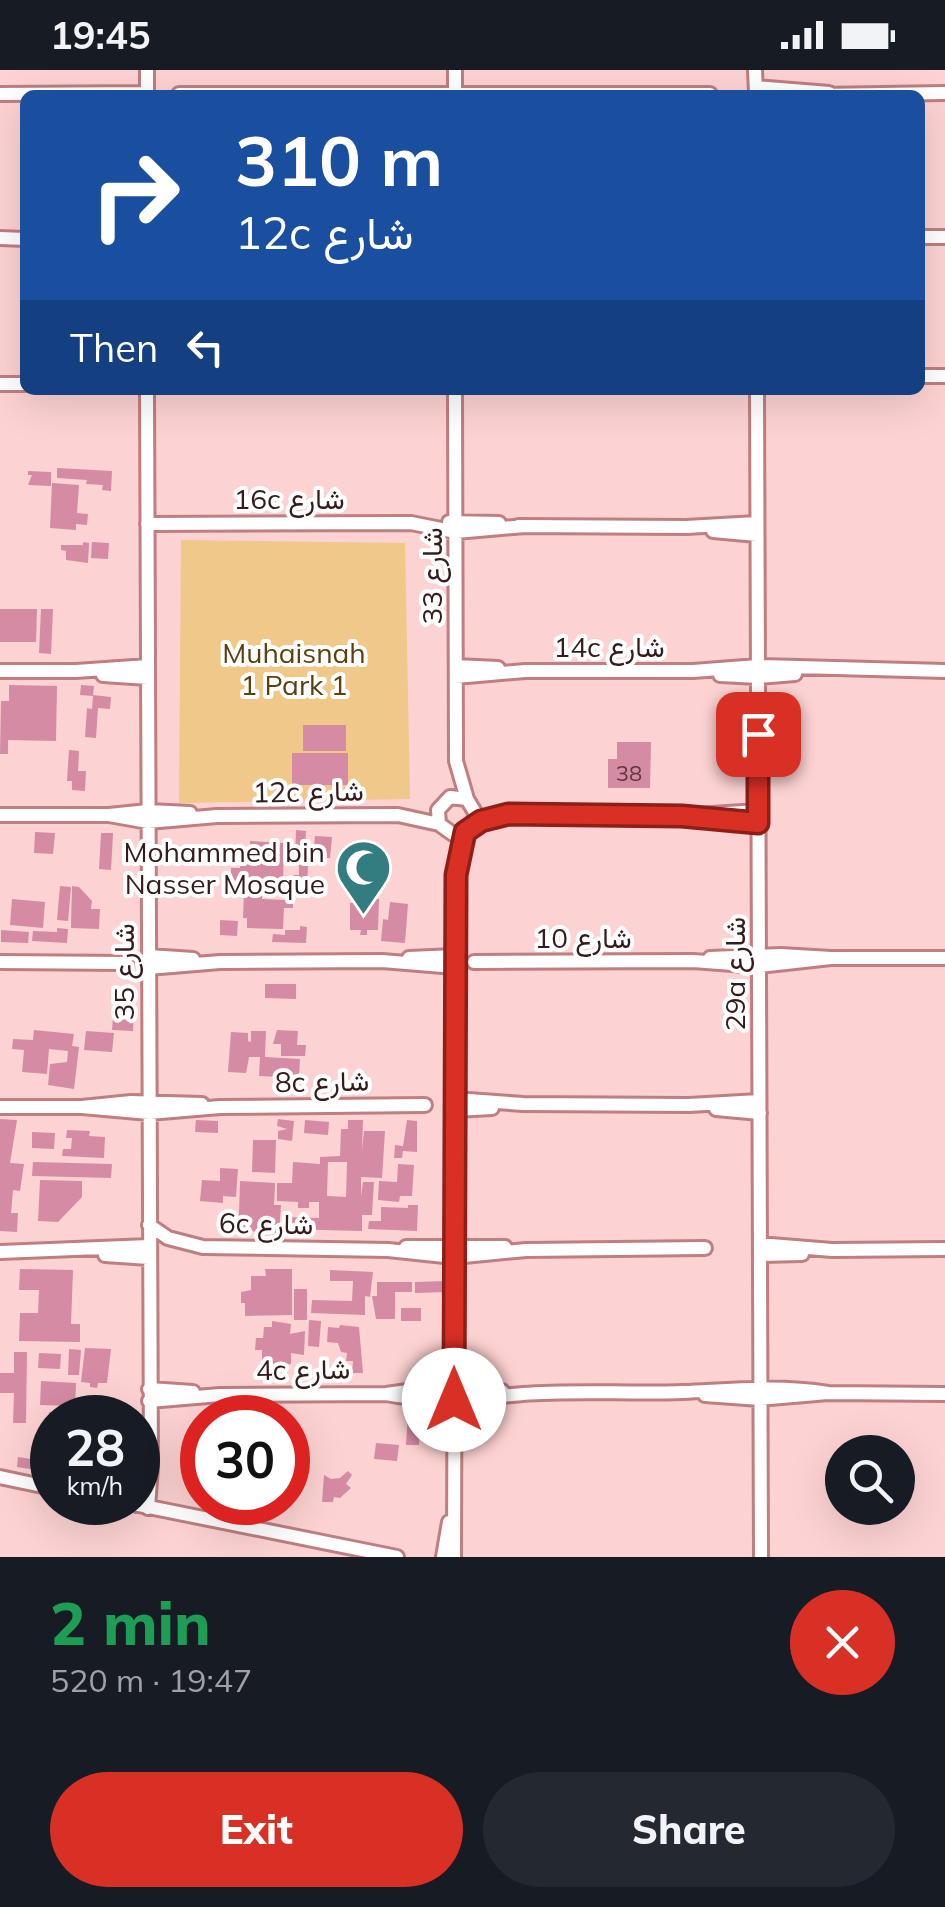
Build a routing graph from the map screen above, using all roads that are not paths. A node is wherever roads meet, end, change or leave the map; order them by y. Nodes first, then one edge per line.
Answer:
1 (147, 395) edge
2 (455, 395) edge
3 (755, 395) edge
4 (147, 524) junction
5 (456, 527) junction
6 (757, 529) junction
7 (456, 671) junction
8 (945, 671) edge
9 (0, 672) edge
10 (148, 672) junction
11 (758, 672) junction
12 (456, 761) junction
13 (469, 801) junction
14 (443, 802) junction
15 (398, 814) junction
16 (508, 814) junction
17 (0, 815) edge
18 (148, 816) junction
19 (758, 817) junction
20 (443, 828) junction
21 (469, 828) junction
22 (456, 875) junction
23 (945, 958) edge
24 (759, 960) junction
25 (456, 961) junction
26 (0, 962) edge
27 (126, 962) dead end
28 (148, 962) junction
29 (474, 962) dead end
30 (455, 1104) junction
31 (426, 1105) dead end
32 (0, 1107) edge
33 (760, 1107) junction
34 (149, 1108) junction
35 (149, 1225) junction
36 (704, 1248) dead end
37 (760, 1250) junction
38 (945, 1250) edge
39 (454, 1251) junction
40 (0, 1252) edge
41 (149, 1252) junction
42 (454, 1394) junction
43 (760, 1394) junction
44 (945, 1394) edge
45 (149, 1395) edge
46 (160, 1395) edge
47 (0, 1477) edge
48 (30, 1483) edge
49 (454, 1495) junction
50 (160, 1510) edge
51 (397, 1557) edge
52 (443, 1557) edge
53 (454, 1557) edge
54 (761, 1557) edge

1 - 4 street, شارع 35
2 - 5 street, شارع 33
3 - 6 street, 29a شارع
4 - 5 street, 16c شارع
4 - 10 street, شارع 35
5 - 6 street, 16c شارع
5 - 7 street, شارع 33
6 - 11 street, 29a شارع
7 - 11 street, 14c شارع
7 - 12 street, شارع 33
8 - 11 street, 14c شارع
9 - 10 street
10 - 18 street, شارع 35
11 - 19 street, 29a شارع
12 - 13 street, شارع 33
12 - 14 street, شارع 33
13 - 14 street
13 - 16 street
13 - 21 street
14 - 15 street, 12c شارع
14 - 20 street
15 - 18 street, 12c شارع
15 - 20 street, 12c شارع
16 - 19 street
16 - 21 street
17 - 18 street, 12c شارع
18 - 28 street, شارع 35
19 - 24 street, 29a شارع
20 - 21 street
20 - 22 street
21 - 22 street
22 - 25 street
23 - 24 street, شارع 10
24 - 29 street, شارع 10
24 - 33 street, 29a شارع
25 - 28 street
25 - 30 street
26 - 27 street
28 - 34 street, شارع 35
30 - 33 street
30 - 39 street
31 - 34 street, 8c شارع
32 - 34 street, 8c شارع
33 - 37 street, 29a شارع
34 - 35 street, شارع 35
35 - 39 street, 6c شارع
35 - 41 street, شارع 35
36 - 39 street, 6c شارع
37 - 38 street
37 - 43 street, 29a شارع
39 - 42 street
40 - 41 street
41 - 45 street, شارع 35
42 - 43 street, 4c شارع
42 - 46 street, 4c شارع
42 - 49 street
43 - 44 street, 4c شارع
43 - 54 street, 29a شارع
47 - 48 street
49 - 52 street
49 - 53 street
50 - 51 street

